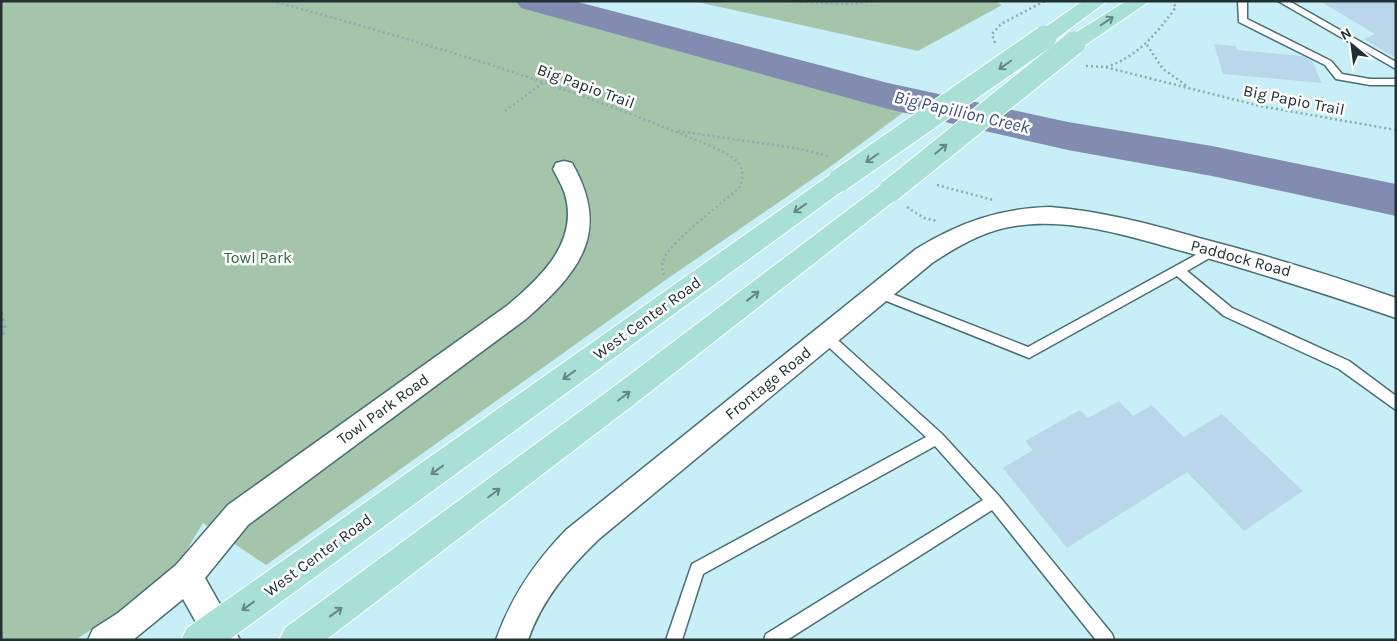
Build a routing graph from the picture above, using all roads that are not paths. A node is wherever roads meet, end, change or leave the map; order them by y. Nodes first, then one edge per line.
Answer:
1 (1097, 1) edge
2 (1140, 1) edge
3 (1243, 1) edge
4 (1282, 1) edge
5 (1396, 66) edge
6 (1396, 82) edge
7 (564, 169) dead end
8 (1083, 218) joint
9 (1214, 250) junction
10 (1178, 270) junction
11 (878, 293) junction
12 (1396, 308) edge
13 (825, 336) junction
14 (1396, 404) edge
15 (937, 438) junction
16 (994, 501) junction
17 (187, 576) junction
18 (214, 636) edge
19 (104, 640) edge
20 (297, 640) edge
21 (512, 640) edge
22 (674, 640) edge
23 (772, 640) edge
24 (1106, 640) edge

1 -> 18 main road, West Center Road, bridge
20 -> 2 main road, bridge
3 - 6 lane
4 - 5 lane
7 - 17 street, Towl Park Road
8 - 9 street, Paddock Road
8 - 11 street, Frontage Road
9 - 10 lane
9 - 12 street, Paddock Road
10 - 11 lane
10 - 14 lane
11 - 13 street, Frontage Road
13 - 15 lane
13 - 21 street, Frontage Road
15 - 16 lane
15 - 22 lane
16 - 23 lane
16 - 24 lane
17 - 18 street
17 - 19 street

